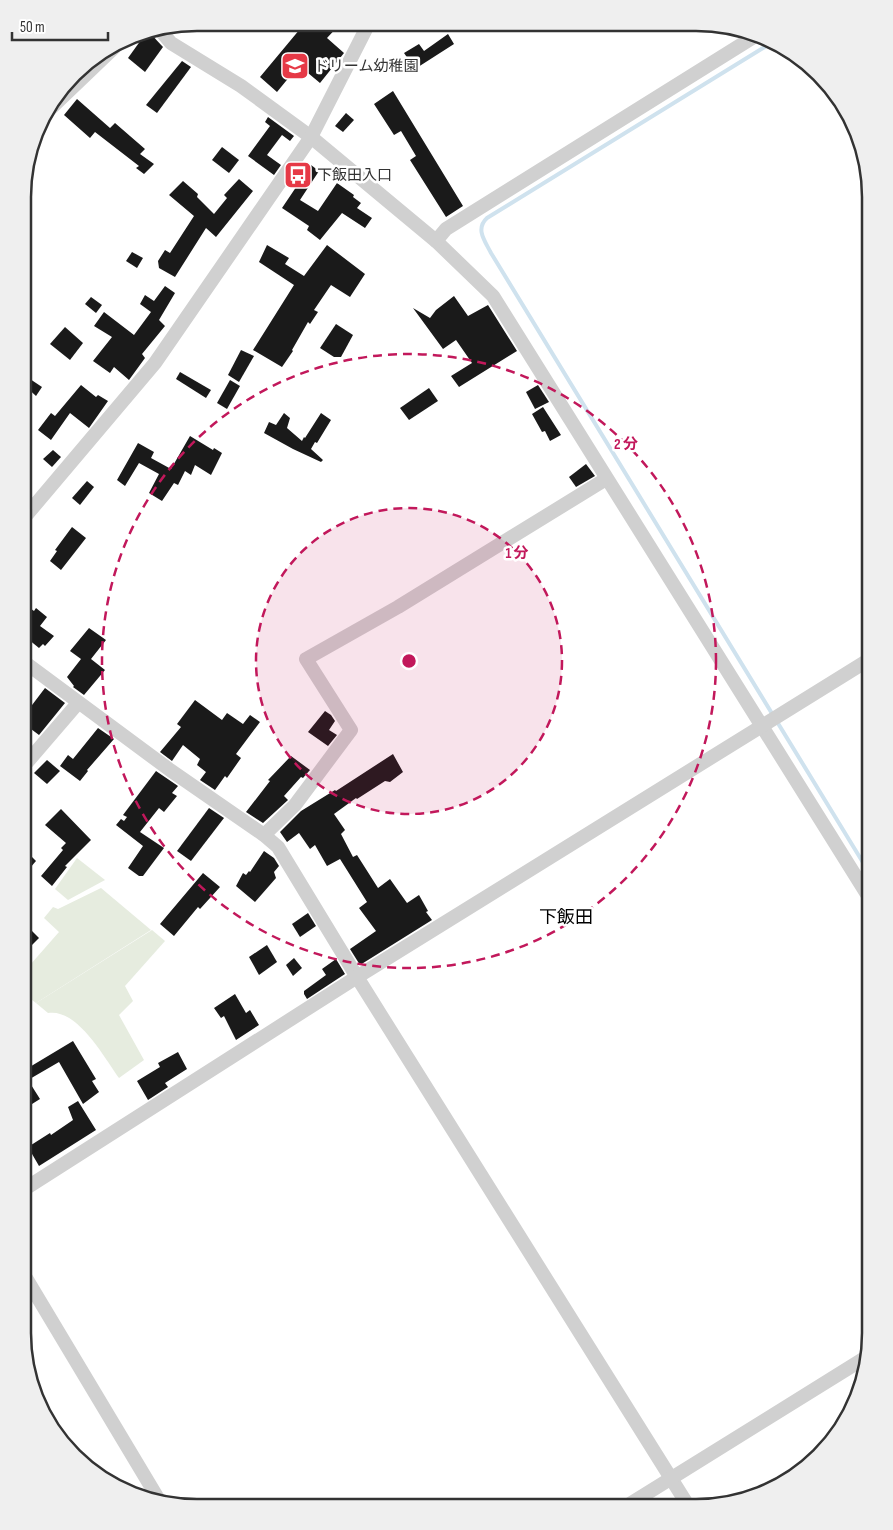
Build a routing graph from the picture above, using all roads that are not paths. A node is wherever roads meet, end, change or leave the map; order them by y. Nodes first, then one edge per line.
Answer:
1 (365, 31) edge
2 (164, 35) edge
3 (748, 40) edge
4 (92, 69) edge
5 (78, 82) edge
6 (311, 137) junction
7 (436, 241) junction
8 (606, 479) junction
9 (31, 510) edge
10 (862, 664) edge
11 (31, 667) edge
12 (78, 702) junction
13 (765, 725) junction
14 (31, 758) edge
15 (264, 834) junction
16 (861, 885) edge
17 (357, 977) junction
18 (31, 1185) edge
19 (31, 1286) edge
20 (859, 1361) edge
21 (671, 1479) junction
22 (155, 1493) edge
23 (638, 1499) edge
24 (683, 1499) edge

1 - 6 street
2 - 6 street
3 - 7 street
4 - 5 street
6 - 7 street
6 - 9 street
7 - 8 street
8 - 13 street
8 - 15 street
10 - 13 street
11 - 12 street
12 - 14 street
12 - 15 street
13 - 16 street
13 - 17 street
15 - 17 street
17 - 18 street
17 - 21 street
19 - 22 street
20 - 21 street
21 - 23 street
21 - 24 street

